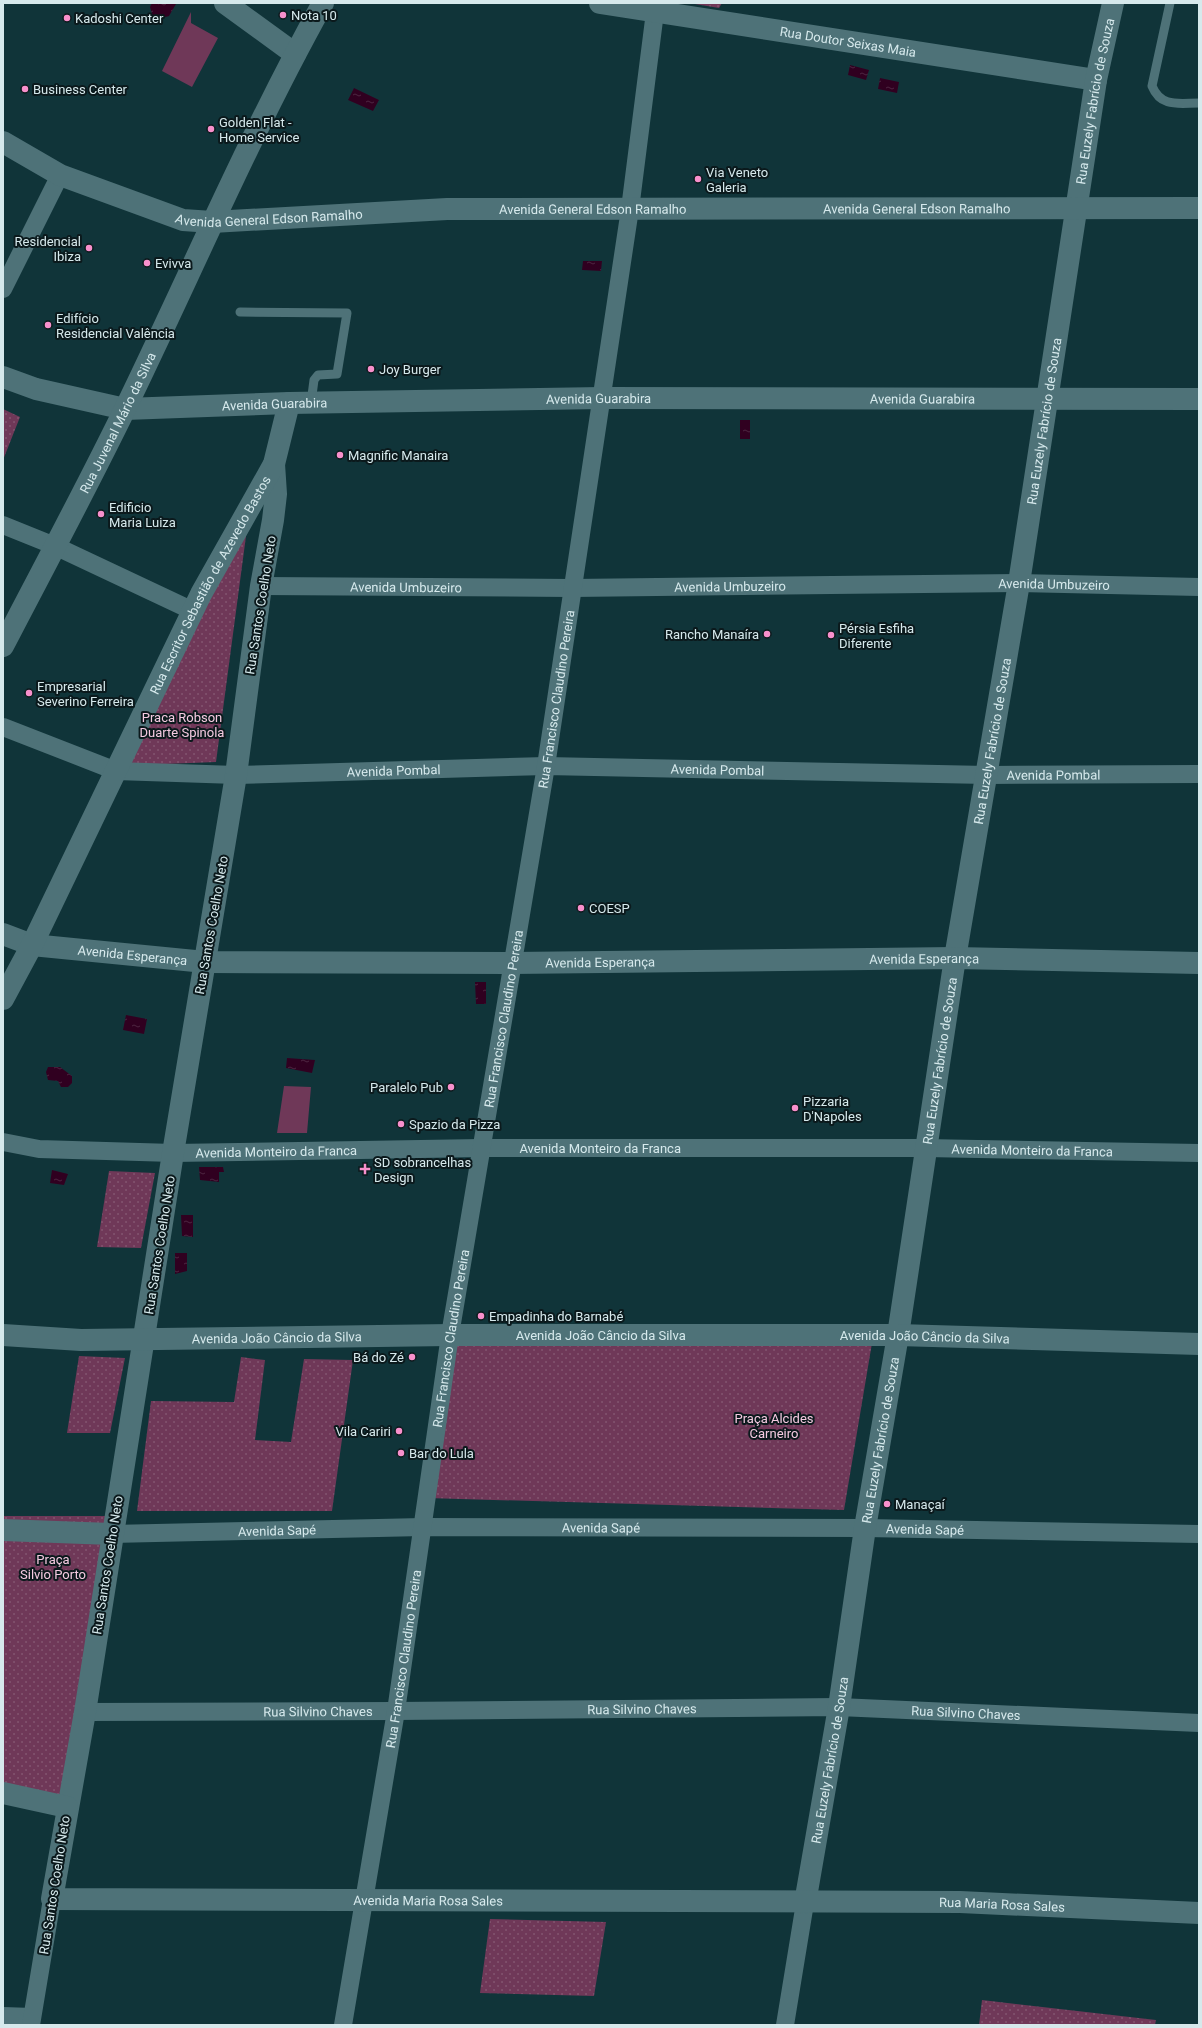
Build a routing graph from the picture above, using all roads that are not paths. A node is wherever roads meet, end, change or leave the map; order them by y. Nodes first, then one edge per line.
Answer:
1 (225, 3) edge
2 (323, 3) edge
3 (600, 3) edge
4 (1113, 3) edge
5 (1170, 3) edge
6 (655, 12) junction
7 (295, 54) junction
8 (1096, 80) junction
9 (1199, 104) edge
10 (3, 142) edge
11 (60, 175) junction
12 (1199, 208) edge
13 (630, 209) junction
14 (1075, 210) junction
15 (212, 222) junction
16 (3, 289) edge
17 (240, 312) dead end
18 (3, 377) edge
19 (602, 398) junction
20 (1199, 399) edge
21 (1046, 400) junction
22 (288, 403) junction
23 (311, 403) junction
24 (125, 409) junction
25 (274, 464) junction
26 (3, 525) edge
27 (55, 546) junction
28 (1019, 583) junction
29 (261, 586) junction
30 (1199, 587) edge
31 (572, 588) junction
32 (193, 611) junction
33 (3, 646) edge
34 (3, 727) edge
35 (546, 766) junction
36 (116, 771) junction
37 (1199, 774) edge
38 (236, 775) junction
39 (986, 775) junction
40 (3, 934) edge
41 (32, 945) junction
42 (955, 958) junction
43 (205, 962) junction
44 (512, 963) junction
45 (1199, 963) edge
46 (3, 999) edge
47 (3, 1142) edge
48 (481, 1148) junction
49 (925, 1148) junction
50 (173, 1153) junction
51 (1199, 1153) edge
52 (3, 1335) edge
53 (450, 1335) junction
54 (898, 1335) junction
55 (144, 1338) junction
56 (1199, 1344) edge
57 (423, 1528) junction
58 (865, 1528) junction
59 (3, 1530) edge
60 (111, 1534) junction
61 (1199, 1534) edge
62 (840, 1707) junction
63 (396, 1711) junction
64 (85, 1712) junction
65 (1199, 1723) edge
66 (3, 1793) edge
67 (67, 1807) junction
68 (52, 1899) junction
69 (364, 1899) junction
70 (805, 1903) junction
71 (1199, 1913) edge
72 (3, 2016) edge
73 (32, 2021) edge
74 (343, 2025) edge
75 (785, 2025) edge

1 - 7 main road
2 - 7 main road, Rua Juvenal Mário da Silva
3 - 6 main road, Rua Doutor Seixas Maia
4 - 8 main road, Rua Euzely Fabrício de Souza
5 - 9 lane
6 - 8 main road, Rua Doutor Seixas Maia
6 - 13 street, Rua Francisco Claudino Pereira
7 - 15 main road, Rua Juvenal Mário da Silva
8 - 14 main road, Rua Euzely Fabrício de Souza
10 - 11 main road, Avenida General Edson Ramalho
11 - 15 main road, Avenida General Edson Ramalho
11 - 16 street
12 - 14 main road, Avenida General Edson Ramalho
13 - 14 main road, Avenida General Edson Ramalho
13 - 15 main road, Avenida General Edson Ramalho
13 - 19 street, Rua Francisco Claudino Pereira
14 - 21 main road, Rua Euzely Fabrício de Souza
15 - 24 main road, Rua Juvenal Mário da Silva
17 - 23 lane
18 - 24 main road, Avenida Guarabira
19 - 21 main road, Avenida Guarabira
19 - 23 main road, Avenida Guarabira
19 - 31 street, Rua Francisco Claudino Pereira
20 - 21 main road, Avenida Guarabira
21 - 28 main road, Rua Euzely Fabrício de Souza
22 - 23 main road, Avenida Guarabira
22 - 24 main road, Avenida Guarabira
22 - 25 main road, Rua Escritor Sebastião de Azevedo Bastos
24 - 27 main road, Rua Juvenal Mário da Silva
25 - 29 main road, Rua Santos Coelho Neto
25 - 32 main road, Rua Escritor Sebastião de Azevedo Bastos
26 - 27 street
27 - 32 street
27 - 33 main road, Rua Juvenal Mário da Silva
28 - 30 street, Avenida Umbuzeiro
28 - 31 street, Avenida Umbuzeiro
28 - 39 main road, Rua Euzely Fabrício de Souza
29 - 31 street, Avenida Umbuzeiro
29 - 38 main road, Rua Santos Coelho Neto
31 - 35 street, Rua Francisco Claudino Pereira
32 - 36 main road, Rua Escritor Sebastião de Azevedo Bastos
34 - 36 street, Avenida Pombal
35 - 38 street, Avenida Pombal
35 - 39 street, Avenida Pombal
35 - 44 street, Rua Francisco Claudino Pereira
36 - 38 street, Avenida Pombal
36 - 41 main road, Rua Escritor Sebastião de Azevedo Bastos
37 - 39 street, Avenida Pombal
38 - 43 main road, Rua Santos Coelho Neto
39 - 42 main road, Rua Euzely Fabrício de Souza
40 - 41 main road, Avenida Esperança
41 - 43 main road, Avenida Esperança
41 - 46 main road, Rua Escritor Sebastião de Azevedo Bastos
42 - 44 main road, Avenida Esperança
42 - 45 main road, Avenida Esperança
42 - 49 main road, Rua Euzely Fabrício de Souza
43 - 44 main road, Avenida Esperança
43 - 50 main road, Rua Santos Coelho Neto
44 - 48 street, Rua Francisco Claudino Pereira
47 - 50 street, Avenida Monteiro da Franca
48 - 49 street, Avenida Monteiro da Franca
48 - 50 street, Avenida Monteiro da Franca
48 - 53 street, Rua Francisco Claudino Pereira
49 - 51 street, Avenida Monteiro da Franca
49 - 54 main road, Rua Euzely Fabrício de Souza
50 - 55 main road, Rua Santos Coelho Neto
52 - 55 main road, Avenida João Câncio da Silva
53 - 54 main road, Avenida João Câncio da Silva
53 - 55 main road, Avenida João Câncio da Silva
53 - 57 street, Rua Francisco Claudino Pereira
54 - 56 main road, Avenida João Câncio da Silva
54 - 58 main road, Rua Euzely Fabrício de Souza
55 - 60 main road, Rua Santos Coelho Neto
57 - 58 street, Avenida Sapé
57 - 60 street, Avenida Sapé
57 - 63 street, Rua Francisco Claudino Pereira
58 - 61 street, Avenida Sapé
58 - 62 main road, Rua Euzely Fabrício de Souza
59 - 60 main road, Avenida Sapé
60 - 64 main road, Rua Santos Coelho Neto
62 - 63 street, Rua Silvino Chaves
62 - 65 street, Rua Silvino Chaves
62 - 70 main road, Rua Euzely Fabrício de Souza
63 - 64 street, Rua Silvino Chaves
63 - 69 street, Rua Francisco Claudino Pereira
64 - 67 main road, Rua Santos Coelho Neto
66 - 67 main road
67 - 68 main road, Rua Santos Coelho Neto
68 - 69 main road, Avenida Maria Rosa Sales
68 - 73 street, Rua Santos Coelho Neto
69 - 70 main road, Avenida Maria Rosa Sales
69 - 74 street, Rua Francisco Claudino Pereira
70 - 71 main road, Rua Maria Rosa Sales
70 - 75 street, Rua Euzely Fabrício de Souza
72 - 73 street

